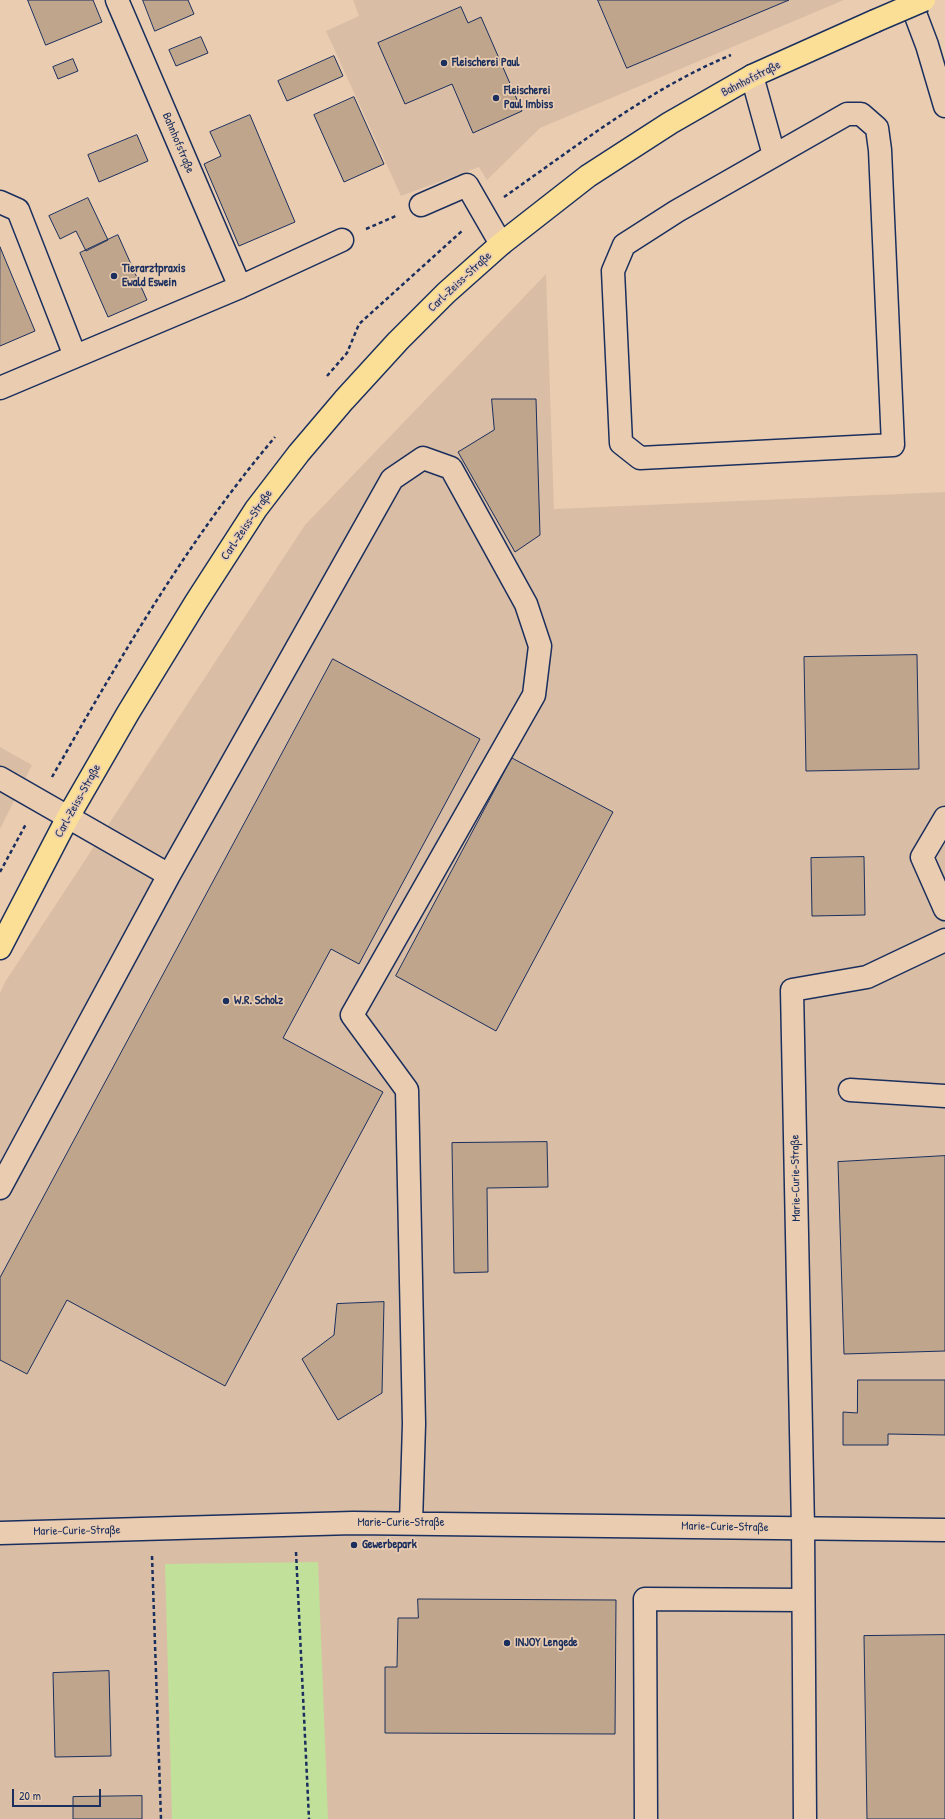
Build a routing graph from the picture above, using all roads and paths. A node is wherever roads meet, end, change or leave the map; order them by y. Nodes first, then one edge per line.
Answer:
1 (117, 0) edge
2 (910, 0) edge
3 (924, 0) edge
4 (752, 76) junction
5 (945, 106) edge
6 (774, 155) junction
7 (588, 176) joint
8 (0, 202) edge
9 (421, 205) joint
10 (342, 240) joint
11 (501, 244) junction
12 (240, 287) junction
13 (75, 356) junction
14 (0, 388) edge
15 (0, 778) edge
16 (68, 817) junction
17 (945, 818) edge
18 (170, 875) junction
19 (945, 909) edge
20 (945, 940) edge
21 (0, 948) edge
22 (850, 1090) dead end
23 (945, 1096) edge
24 (0, 1188) edge
25 (411, 1523) junction
26 (295, 1525) junction
27 (803, 1528) junction
28 (151, 1530) junction
29 (945, 1530) edge
30 (0, 1533) edge
31 (803, 1600) junction
32 (162, 1819) edge
33 (309, 1819) edge
34 (646, 1819) edge
35 (805, 1819) edge

1 - 12 street, Bahnhofstraße
2 - 5 street
3 - 4 main road, Bahnhofstraße, bridge
4 - 6 street
4 - 7 main road, Bahnhofstraße
6 - 6 street
7 - 11 main road, Carl-Zeiss-Straße
8 - 13 street
9 - 10 path
9 - 11 street
10 - 12 street
11 - 16 main road, Carl-Zeiss-Straße
12 - 13 street
13 - 14 street
15 - 16 street
16 - 18 street
16 - 21 main road, Carl-Zeiss-Straße
17 - 19 street
18 - 24 street
18 - 25 street
20 - 27 street, Marie-Curie-Straße
22 - 23 street
25 - 26 street, Marie-Curie-Straße
25 - 27 street, Marie-Curie-Straße
26 - 28 street, Marie-Curie-Straße
26 - 33 path
27 - 29 street, Marie-Curie-Straße
27 - 31 street, Marie-Curie-Straße
28 - 30 street, Marie-Curie-Straße
28 - 32 path
31 - 34 street
31 - 35 street, Marie-Curie-Straße

